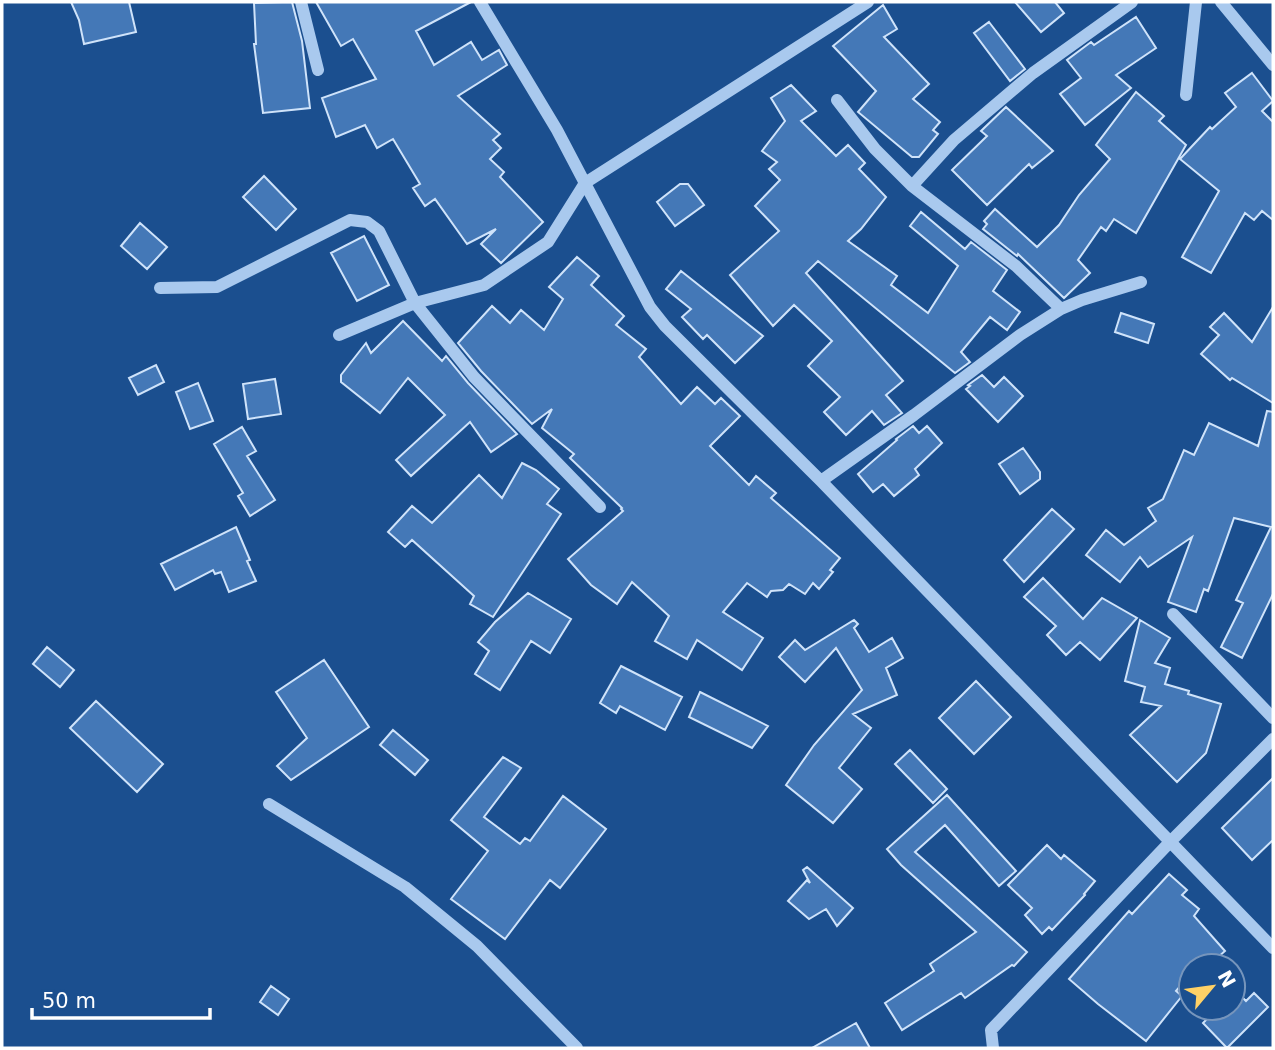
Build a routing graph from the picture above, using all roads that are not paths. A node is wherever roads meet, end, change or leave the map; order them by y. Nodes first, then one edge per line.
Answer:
1 (301, 2) edge
2 (480, 2) edge
3 (868, 2) edge
4 (1132, 2) edge
5 (1196, 2) edge
6 (1221, 2) edge
7 (1273, 65) edge
8 (318, 70) dead end
9 (1186, 95) dead end
10 (837, 100) dead end
11 (585, 183) junction
12 (912, 186) junction
13 (1141, 282) dead end
14 (160, 288) dead end
15 (415, 303) junction
16 (1060, 309) junction
17 (339, 335) dead end
18 (821, 481) junction
19 (600, 507) dead end
20 (1173, 614) dead end
21 (1273, 718) edge
22 (1273, 739) edge
23 (269, 804) dead end
24 (1170, 842) junction
25 (1273, 948) edge
26 (577, 1048) edge
27 (993, 1048) edge

1 - 8 street
2 - 11 street
3 - 11 street
4 - 12 street
5 - 9 street
6 - 7 street
10 - 12 street
11 - 15 street
11 - 18 street
12 - 16 street
13 - 16 street
14 - 15 street
15 - 17 street
15 - 19 street
16 - 18 street
18 - 24 street
20 - 21 street
22 - 24 street
23 - 26 street
24 - 25 street
24 - 27 street

